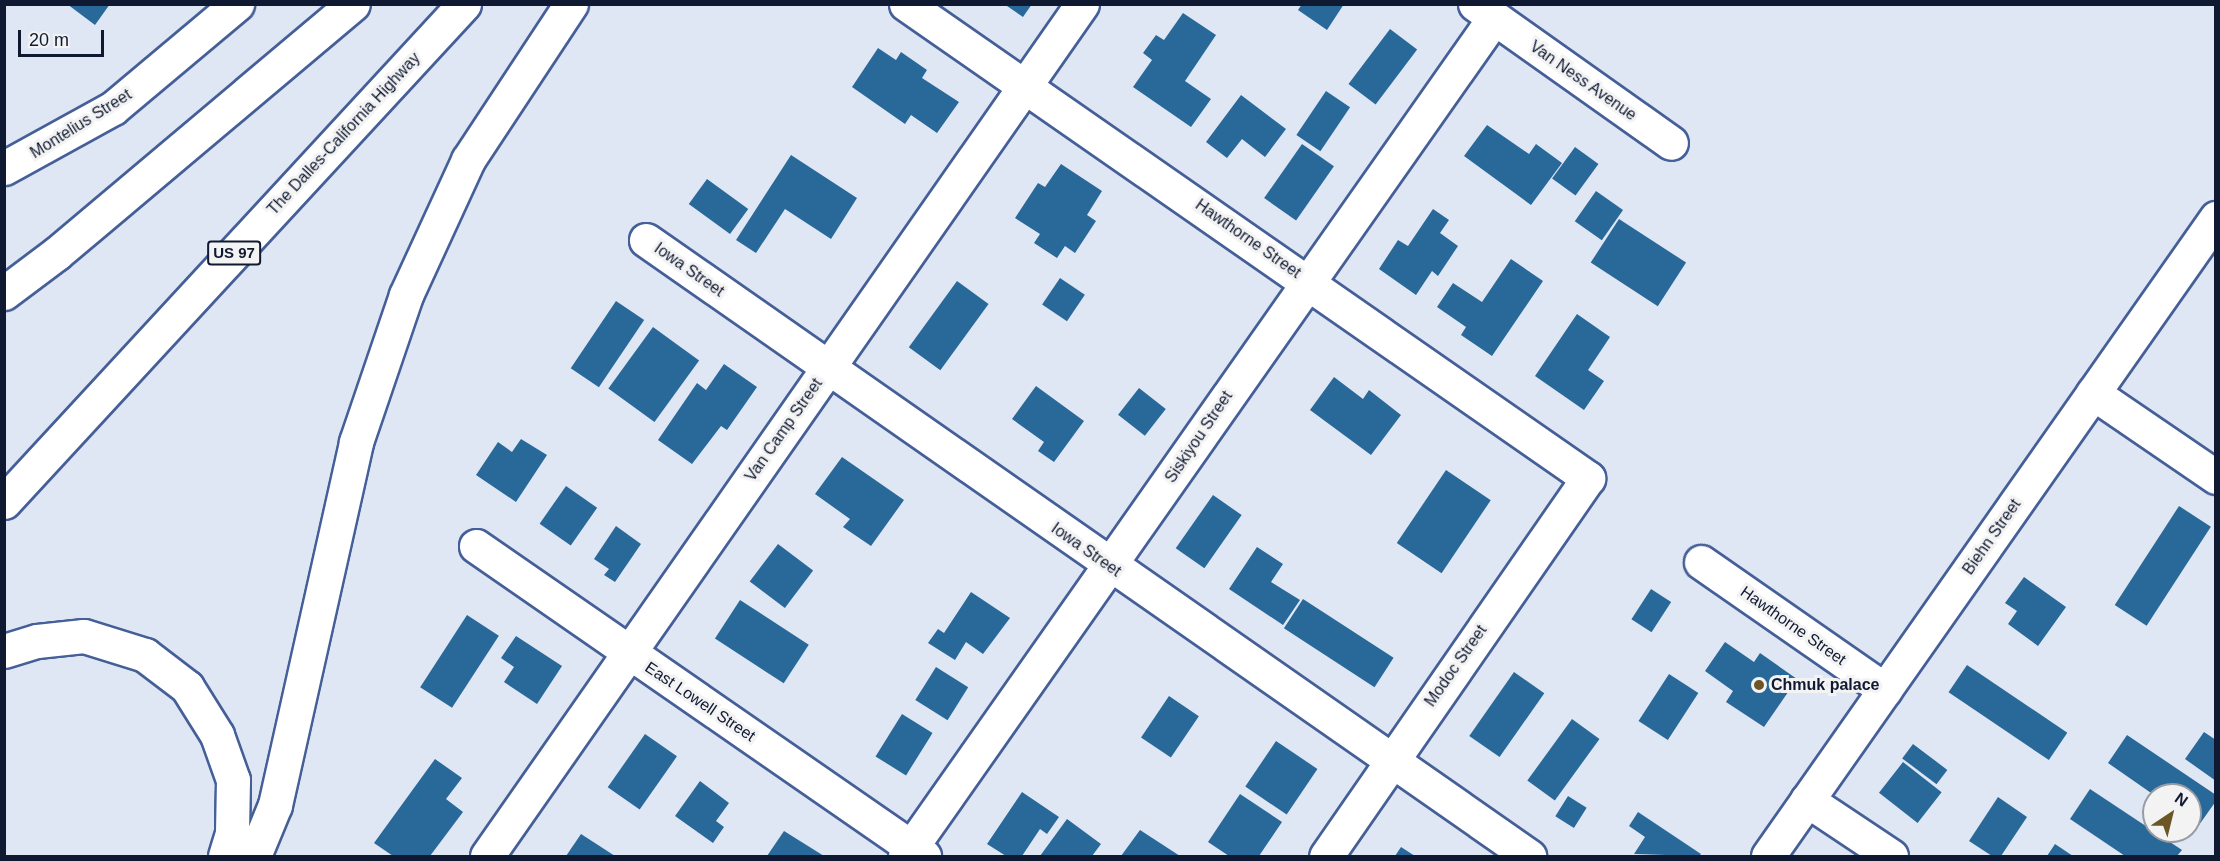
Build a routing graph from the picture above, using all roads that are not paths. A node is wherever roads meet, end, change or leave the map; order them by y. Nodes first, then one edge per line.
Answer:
1 (237, 4) edge
2 (353, 4) edge
3 (464, 4) edge
4 (571, 4) edge
5 (906, 4) edge
6 (1082, 4) edge
7 (1485, 11) edge
8 (1024, 84) junction
9 (1671, 142) dead end
10 (4, 168) edge
11 (2216, 218) edge
12 (646, 240) dead end
13 (1307, 280) junction
14 (4, 293) edge
15 (829, 367) junction
16 (2093, 393) junction
17 (1588, 477) joint
18 (2216, 477) edge
19 (4, 502) edge
20 (476, 546) dead end
21 (1701, 562) dead end
22 (1110, 567) junction
23 (4, 651) edge
24 (628, 653) junction
25 (1885, 690) junction
26 (1390, 760) junction
27 (1807, 800) junction
28 (913, 853) edge
29 (225, 856) edge
30 (254, 856) edge
31 (487, 856) edge
32 (1326, 856) edge
33 (1529, 856) edge
34 (1768, 856) edge
35 (1891, 856) edge

1 - 10 main road, Montelius Street
2 - 14 main road
3 - 19 main road, The Dalles-California Highway / US 97
4 - 30 main road
5 - 8 main road, Hawthorne Street
6 - 8 main road, Van Camp Street
7 - 9 main road, Van Ness Avenue
7 - 13 main road, Siskiyou Street
8 - 13 main road, Hawthorne Street
8 - 15 main road, Van Camp Street
11 - 16 main road, Biehn Street
12 - 15 main road, Iowa Street
13 - 17 main road, Hawthorne Street
13 - 22 main road, Siskiyou Street
15 - 22 main road, Iowa Street
15 - 24 main road, Van Camp Street
16 - 18 main road
16 - 25 main road, Biehn Street
17 - 26 main road, Modoc Street
20 - 24 main road, East Lowell Street
21 - 25 main road, Hawthorne Street
22 - 26 main road, Iowa Street
22 - 28 main road, Siskiyou Street
23 - 29 main road
24 - 28 main road, East Lowell Street
24 - 31 main road, Van Camp Street
25 - 27 main road, Biehn Street
26 - 32 main road, Modoc Street
26 - 33 main road, Iowa Street
27 - 34 main road, Biehn Street
27 - 35 main road

